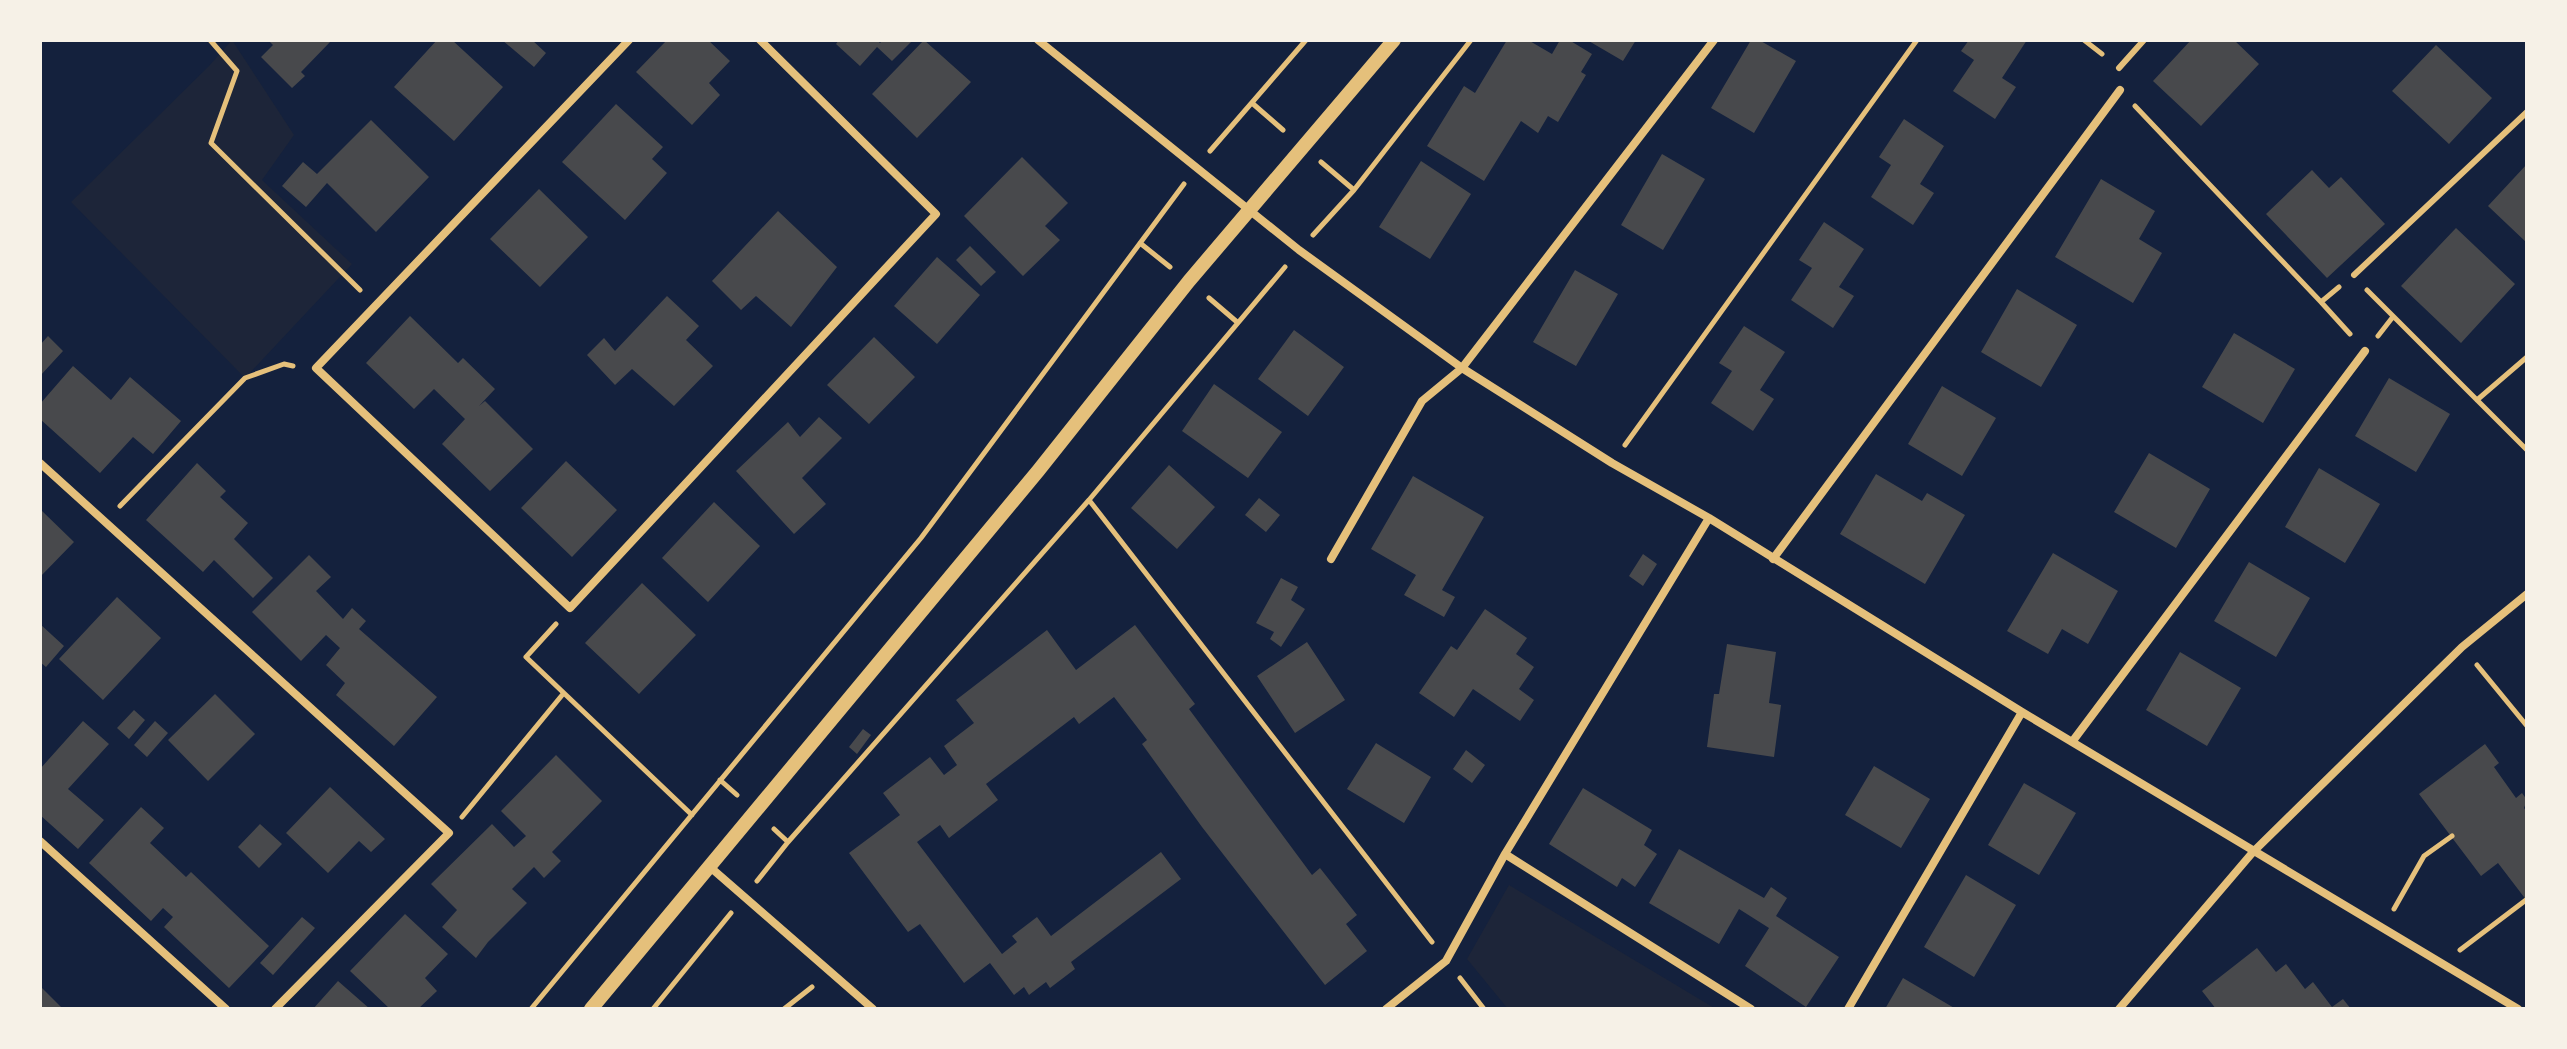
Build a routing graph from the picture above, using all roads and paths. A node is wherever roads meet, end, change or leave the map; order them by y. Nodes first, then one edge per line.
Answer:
1 (210, 40) edge
2 (629, 40) edge
3 (760, 40) edge
4 (1038, 40) edge
5 (1306, 40) edge
6 (1394, 40) edge
7 (1471, 40) edge
8 (1714, 40) edge
9 (1917, 40) edge
10 (2084, 40) edge
11 (2144, 40) edge
12 (2119, 68) joint
13 (2120, 90) joint
14 (2527, 112) edge
15 (1195, 169) junction
16 (1250, 211) junction
17 (1299, 250) junction
18 (2354, 275) junction
19 (2321, 302) junction
20 (374, 305) junction
21 (2365, 351) joint
22 (2527, 357) edge
23 (316, 368) junction
24 (1462, 368) junction
25 (2477, 400) junction
26 (2527, 450) edge
27 (40, 463) edge
28 (1612, 463) junction
29 (1089, 500) junction
30 (1709, 518) junction
31 (105, 521) junction
32 (1331, 559) dead end
33 (1773, 559) junction
34 (2527, 594) edge
35 (570, 608) junction
36 (2462, 647) junction
37 (563, 694) junction
38 (2022, 712) junction
39 (2527, 726) edge
40 (2072, 742) junction
41 (693, 815) junction
42 (449, 833) junction
43 (2452, 836) dead end
44 (40, 841) edge
45 (2253, 852) junction
46 (1505, 854) junction
47 (710, 867) junction
48 (744, 897) junction
49 (2526, 900) edge
50 (2383, 929) junction
51 (1446, 961) junction
52 (2441, 964) junction
53 (832, 972) junction
54 (1749, 1008) edge
55 (226, 1009) edge
56 (275, 1009) edge
57 (531, 1009) edge
58 (591, 1009) edge
59 (653, 1009) edge
60 (784, 1009) edge
61 (873, 1009) edge
62 (1386, 1009) edge
63 (1484, 1009) edge
64 (1848, 1009) edge
65 (2119, 1009) edge
66 (2518, 1009) edge

1 - 20 path
2 - 20 street
3 - 35 street
4 - 15 street
5 - 15 path
6 - 16 street
7 - 17 path
8 - 24 street
9 - 28 path
10 - 12 path
11 - 12 lane
13 - 19 path
13 - 33 street
14 - 18 lane
15 - 16 street
15 - 41 path
16 - 17 street
16 - 47 street
17 - 24 street
17 - 29 path
18 - 19 path
18 - 25 path
19 - 21 path
20 - 23 street
21 - 40 street
22 - 25 path
23 - 31 path
23 - 35 street
24 - 28 street
24 - 32 street
25 - 26 path
27 - 31 street
28 - 30 street
29 - 48 path
29 - 51 path
30 - 33 street
30 - 46 street
31 - 42 street
33 - 38 street
34 - 36 street
35 - 37 path
36 - 39 path
36 - 45 street
37 - 41 path
37 - 42 path
38 - 40 street
38 - 64 street
40 - 45 street
41 - 57 path
42 - 56 street
43 - 50 path
44 - 55 street
45 - 50 street
45 - 65 street
46 - 51 street
46 - 54 street
47 - 48 street
47 - 58 street
48 - 53 street
48 - 59 path
49 - 52 path
50 - 52 street
51 - 62 street
51 - 63 path
52 - 66 street
53 - 60 path
53 - 61 street

